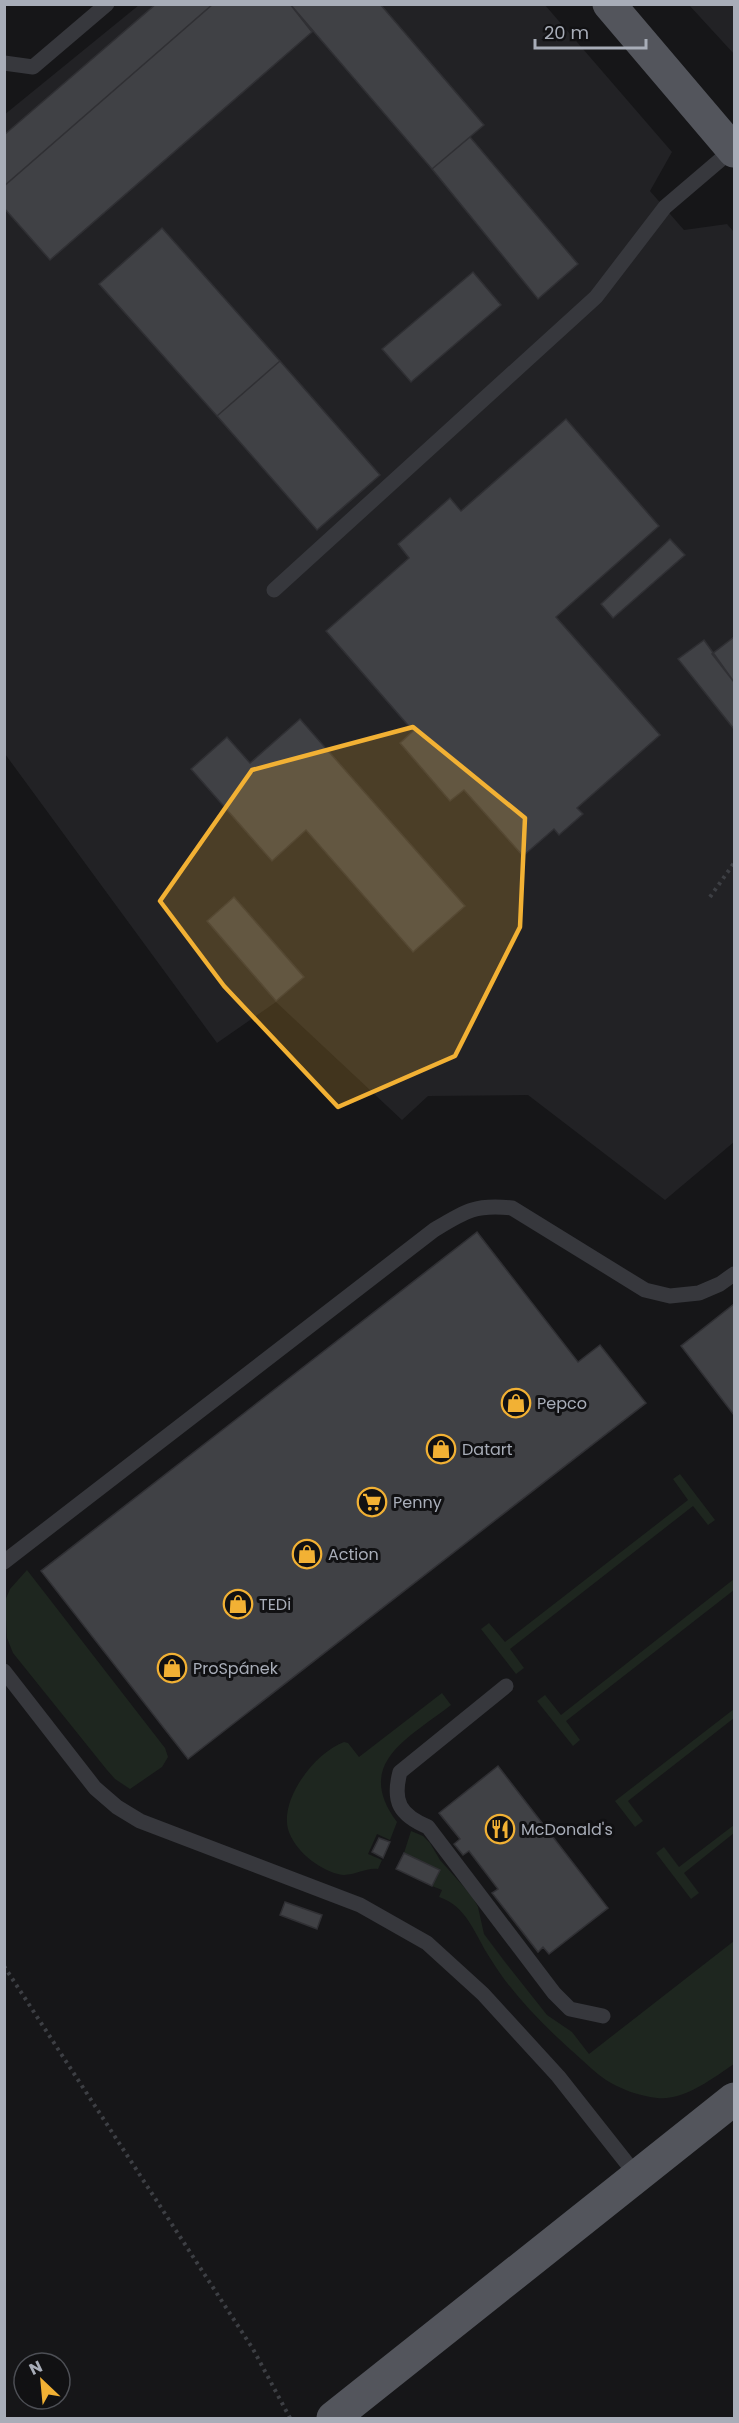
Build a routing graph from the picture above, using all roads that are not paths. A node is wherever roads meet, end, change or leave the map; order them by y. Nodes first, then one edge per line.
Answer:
1 (107, 4) edge
2 (609, 4) edge
3 (4, 63) edge
4 (734, 150) edge
5 (274, 590) dead end
6 (735, 1274) edge
7 (4, 1562) edge
8 (4, 1671) edge
9 (506, 1686) dead end
10 (603, 2016) dead end
11 (735, 2099) edge
12 (637, 2176) junction
13 (333, 2418) edge

1 - 3 lane
2 - 4 main road
4 - 5 lane
6 - 7 lane
8 - 12 lane
9 - 10 lane
11 - 12 main road
12 - 13 main road

